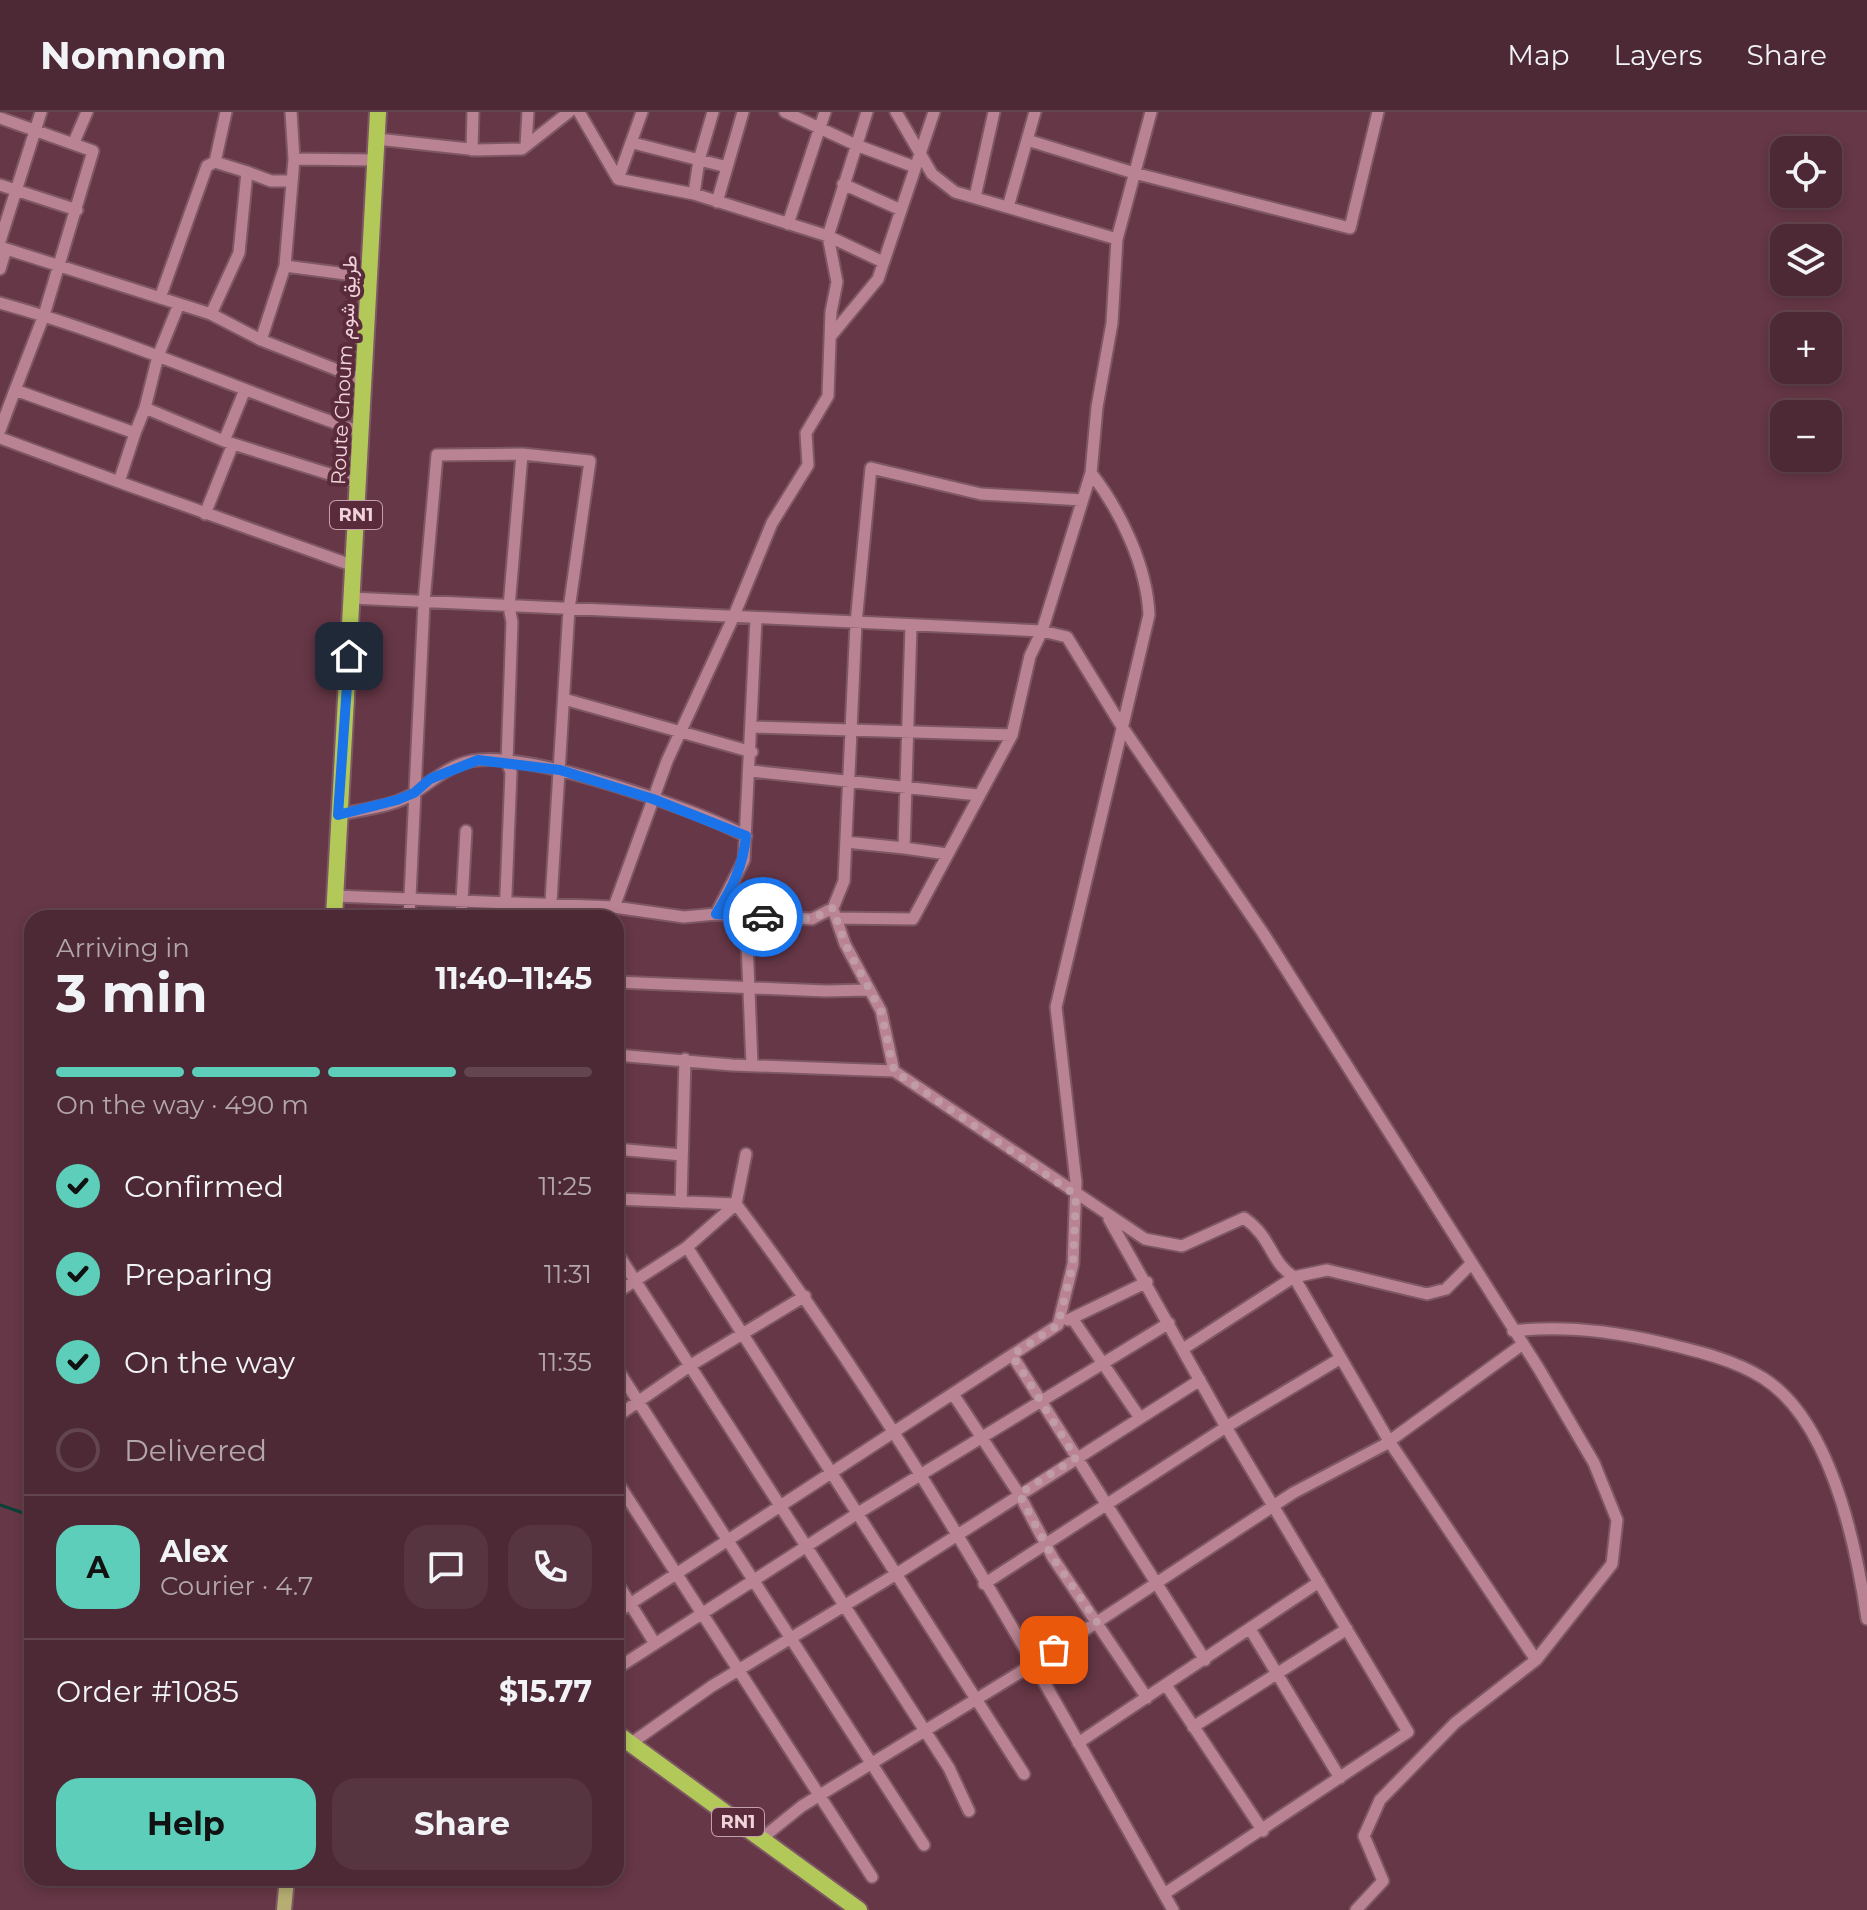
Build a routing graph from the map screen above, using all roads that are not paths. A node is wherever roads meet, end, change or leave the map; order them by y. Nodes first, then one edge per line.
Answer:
1 (41, 112) edge
2 (87, 112) edge
3 (226, 112) edge
4 (291, 112) edge
5 (378, 112) edge
6 (473, 112) edge
7 (528, 112) edge
8 (569, 112) edge
9 (579, 112) edge
10 (642, 112) edge
11 (713, 112) edge
12 (743, 112) edge
13 (785, 112) edge
14 (825, 112) edge
15 (867, 112) edge
16 (896, 112) edge
17 (934, 112) edge
18 (994, 112) edge
19 (1035, 112) edge
20 (1151, 112) edge
21 (1378, 112) edge
22 (0, 118) edge
23 (820, 128) junction
24 (36, 129) junction
25 (377, 139) junction
26 (1027, 140) junction
27 (74, 142) junction
28 (633, 143) junction
29 (856, 145) junction
30 (526, 146) junction
31 (472, 150) junction
32 (921, 151) junction
33 (294, 159) junction
34 (376, 160) junction
35 (699, 160) junction
36 (215, 162) junction
37 (727, 167) junction
38 (915, 167) junction
39 (247, 172) junction
40 (1134, 173) junction
41 (618, 179) junction
42 (291, 181) junction
43 (843, 184) junction
44 (0, 185) edge
45 (16, 190) junction
46 (694, 194) junction
47 (975, 197) junction
48 (717, 202) junction
49 (1008, 207) junction
50 (77, 210) junction
51 (901, 210) junction
52 (788, 224) junction
53 (828, 236) junction
54 (1117, 239) junction
55 (2, 245) edge
56 (883, 262) junction
57 (60, 265) junction
58 (285, 266) junction
59 (0, 269) edge
60 (369, 277) junction
61 (160, 298) junction
62 (0, 303) edge
63 (179, 304) junction
64 (211, 314) junction
65 (44, 315) junction
66 (830, 337) junction
67 (261, 340) junction
68 (158, 356) junction
69 (363, 380) junction
70 (15, 390) junction
71 (244, 392) junction
72 (145, 408) junction
73 (0, 430) edge
74 (361, 432) junction
75 (135, 433) junction
76 (0, 438) edge
77 (229, 442) junction
78 (522, 454) junction
79 (1091, 473) junction
80 (119, 482) junction
81 (358, 483) junction
82 (1082, 500) junction
83 (205, 514) junction
84 (354, 566) junction
85 (351, 598) junction
86 (424, 602) junction
87 (509, 607) junction
88 (569, 609) junction
89 (733, 618) junction
90 (756, 619) junction
91 (856, 623) junction
92 (911, 626) junction
93 (1042, 631) junction
94 (564, 699) junction
95 (1121, 725) junction
96 (753, 727) junction
97 (850, 728) junction
98 (681, 732) junction
99 (909, 732) junction
100 (1012, 735) junction
101 (752, 752) junction
102 (507, 762) junction
103 (560, 770) junction
104 (751, 771) junction
105 (848, 782) junction
106 (907, 790) junction
107 (414, 793) junction
108 (978, 795) junction
109 (653, 799) junction
110 (338, 815) junction
111 (466, 831) dead end
112 (746, 836) junction
113 (846, 842) junction
114 (904, 848) junction
115 (947, 854) junction
116 (336, 896) junction
117 (409, 898) junction
118 (461, 900) junction
119 (506, 902) junction
120 (550, 904) junction
121 (614, 907) junction
122 (335, 910) edge
123 (409, 910) edge
124 (461, 910) edge
125 (506, 910) edge
126 (550, 910) edge
127 (834, 913) junction
128 (716, 914) junction
129 (746, 917) junction
130 (624, 982) edge
131 (748, 988) junction
132 (868, 990) junction
133 (624, 1055) edge
134 (685, 1059) junction
135 (752, 1065) junction
136 (894, 1071) junction
137 (624, 1150) edge
138 (746, 1154) dead end
139 (682, 1155) junction
140 (1076, 1195) junction
141 (624, 1199) edge
142 (681, 1202) junction
143 (736, 1204) junction
144 (1106, 1214) junction
145 (687, 1247) junction
146 (624, 1263) edge
147 (1470, 1265) junction
148 (1294, 1277) junction
149 (635, 1280) junction
150 (1147, 1282) junction
151 (624, 1288) edge
152 (805, 1296) junction
153 (1072, 1318) junction
154 (1169, 1323) junction
155 (1058, 1325) junction
156 (1513, 1331) junction
157 (744, 1333) junction
158 (1523, 1344) junction
159 (1183, 1349) junction
160 (1012, 1355) junction
161 (1341, 1358) junction
162 (1103, 1364) junction
163 (691, 1365) junction
164 (624, 1380) edge
165 (1200, 1380) junction
166 (953, 1394) junction
167 (1041, 1402) junction
168 (639, 1403) junction
169 (624, 1412) edge
170 (1140, 1418) junction
171 (1226, 1427) junction
172 (894, 1432) junction
173 (982, 1438) junction
174 (1389, 1441) junction
175 (1076, 1458) junction
176 (832, 1473) junction
177 (920, 1476) junction
178 (624, 1493) edge
179 (1019, 1494) junction
180 (1107, 1505) junction
181 (780, 1507) junction
182 (1273, 1507) junction
183 (858, 1513) junction
184 (956, 1537) junction
185 (727, 1542) junction
186 (1045, 1544) junction
187 (806, 1546) junction
188 (898, 1573) junction
189 (676, 1575) junction
190 (752, 1580) junction
191 (1319, 1582) junction
192 (1156, 1583) junction
193 (984, 1584) junction
194 (624, 1595) edge
195 (844, 1604) junction
196 (630, 1605) junction
197 (624, 1608) edge
198 (701, 1614) junction
199 (1867, 1619) edge
200 (1097, 1622) junction
201 (1250, 1629) junction
202 (1347, 1629) junction
203 (789, 1637) junction
204 (654, 1642) junction
205 (1205, 1660) junction
206 (1536, 1660) junction
207 (624, 1663) edge
208 (1032, 1665) junction
209 (738, 1671) junction
210 (1277, 1673) junction
211 (1166, 1685) junction
212 (978, 1698) junction
213 (1147, 1698) junction
214 (1193, 1727) junction
215 (925, 1731) junction
216 (624, 1739) edge
217 (1078, 1743) junction
218 (630, 1744) junction
219 (870, 1763) junction
220 (1024, 1774) dead end
221 (1340, 1778) junction
222 (819, 1797) junction
223 (969, 1811) dead end
224 (1263, 1831) junction
225 (761, 1839) junction
226 (924, 1845) dead end
227 (872, 1877) dead end
228 (286, 1886) edge
229 (1164, 1894) junction
230 (284, 1910) edge
231 (859, 1910) edge
232 (1173, 1910) edge
233 (1356, 1910) edge

1 - 24 street
2 - 27 street
3 - 36 street
4 - 33 street
5 - 25 highway, Route Choum طريق شوم / RN1
6 - 31 street
7 - 30 street
8 - 30 street
9 - 41 street
10 - 28 street
11 - 35 street
12 - 37 street
13 - 23 street
14 - 23 street
15 - 29 street
16 - 32 street
17 - 32 street
18 - 47 street
19 - 26 street
20 - 40 street
21 - 40 street
22 - 24 street
23 - 29 street
23 - 52 street
24 - 27 street
24 - 45 street
25 - 31 street
25 - 34 highway, Route Choum طريق شوم / RN1
26 - 40 street
26 - 49 street
27 - 50 street
28 - 35 street
28 - 41 street
29 - 38 street
29 - 43 street
30 - 31 street
32 - 38 street
32 - 47 street
33 - 34 street
33 - 42 street
34 - 60 highway, Route Choum طريق شوم / RN1
35 - 37 street
35 - 46 street
36 - 39 street
36 - 61 street
37 - 48 street
38 - 51 street
39 - 42 street
39 - 64 street
40 - 54 street
41 - 46 street
42 - 58 street
43 - 51 street
43 - 53 street
44 - 45 street
45 - 50 street
45 - 55 street
46 - 48 street
47 - 49 street
48 - 52 street
49 - 54 street
50 - 57 street
51 - 56 street
52 - 53 street
53 - 56 street
53 - 66 street
54 - 79 street
55 - 57 street
55 - 59 street
56 - 66 street
57 - 61 street
57 - 65 street
58 - 60 street
58 - 67 street
60 - 69 highway, Route Choum طريق شوم / RN1
61 - 63 street
62 - 65 street
63 - 64 street
63 - 68 street
64 - 67 street
65 - 68 street
65 - 70 street
66 - 89 street
67 - 69 street
68 - 71 street
68 - 72 street
69 - 74 highway, Route Choum طريق شوم / RN1
70 - 73 street
70 - 75 street
71 - 74 street
71 - 77 street
72 - 75 street
72 - 77 street
74 - 81 highway, Route Choum طريق شوم / RN1
75 - 80 street
76 - 80 street
77 - 81 street
77 - 83 street
78 - 86 street
78 - 87 street
78 - 88 street
79 - 82 street
79 - 95 street
80 - 83 street
81 - 84 highway, Route Choum طريق شوم / RN1
82 - 91 street
82 - 93 street
83 - 84 street
84 - 85 highway, Route Choum طريق شوم / RN1
85 - 86 street
85 - 110 highway, Route Choum طريق شوم / RN1
86 - 87 street
86 - 107 street
87 - 88 street
87 - 102 street
88 - 89 street
88 - 94 street
89 - 90 street
89 - 98 street
90 - 91 street
90 - 96 street
91 - 92 street
91 - 97 street
92 - 93 street
92 - 99 street
93 - 95 street
93 - 100 street
94 - 98 street
94 - 103 street
95 - 140 street
95 - 147 street
96 - 97 street
96 - 101 street
97 - 99 street
97 - 105 street
98 - 101 street
98 - 109 street
99 - 100 street
99 - 106 street
100 - 108 street
101 - 104 street
102 - 103 street
102 - 107 street
102 - 119 street
103 - 109 street
103 - 120 street
104 - 105 street
104 - 112 street
105 - 106 street
105 - 113 street
106 - 108 street
106 - 114 street
107 - 110 street
107 - 117 street
108 - 115 street
109 - 112 street
109 - 121 street
110 - 116 highway, Route Choum طريق شوم / RN1
111 - 118 street
112 - 128 street
113 - 114 street
113 - 127 street
114 - 115 street
115 - 127 street
116 - 117 street
116 - 122 highway, Route Choum طريق شوم / RN1
117 - 118 street
117 - 123 street
118 - 119 street
118 - 124 street
119 - 120 street
119 - 125 street
120 - 121 street
120 - 126 street
121 - 128 street
127 - 129 street
127 - 132 street
128 - 129 street
129 - 131 street
130 - 131 street
131 - 132 street
131 - 135 street
132 - 136 street
133 - 134 street
134 - 135 street
134 - 139 street
135 - 136 street
136 - 140 street
137 - 139 street
138 - 143 street
139 - 142 street
140 - 144 street
140 - 155 street
141 - 142 street
142 - 143 street
143 - 145 street
143 - 152 street
144 - 148 street
144 - 150 street
145 - 149 street
145 - 157 street
146 - 149 street
147 - 148 street
147 - 156 street
148 - 159 street
148 - 161 street
149 - 151 street
149 - 163 street
150 - 153 street
150 - 154 street
152 - 157 street
152 - 172 street
153 - 155 street
153 - 162 street
154 - 159 street
154 - 162 street
155 - 160 street
156 - 158 street
156 - 199 street
157 - 163 street
157 - 176 street
158 - 174 street
158 - 206 street
159 - 165 street
160 - 166 street
160 - 167 street
161 - 171 street
161 - 174 street
162 - 167 street
162 - 170 street
163 - 168 street
163 - 181 street
164 - 168 street
165 - 170 street
165 - 171 street
166 - 172 street
166 - 173 street
167 - 173 street
167 - 175 street
168 - 169 street
168 - 185 street
170 - 175 street
171 - 180 street
171 - 182 street
172 - 176 street
172 - 177 street
173 - 177 street
173 - 179 street
174 - 182 street
174 - 206 street
175 - 179 street
175 - 180 street
176 - 181 street
176 - 183 street
177 - 183 street
177 - 184 street
178 - 189 street
179 - 184 street
179 - 186 street
180 - 186 street
180 - 192 street
181 - 185 street
181 - 187 street
182 - 191 street
182 - 192 street
183 - 187 street
183 - 188 street
184 - 188 street
184 - 193 street
185 - 189 street
185 - 190 street
186 - 193 street
186 - 200 street
187 - 190 street
187 - 195 street
188 - 195 street
188 - 212 street
189 - 196 street
189 - 198 street
190 - 198 street
190 - 203 street
191 - 201 street
191 - 202 street
192 - 200 street
192 - 205 street
193 - 208 street
194 - 196 street
195 - 203 street
195 - 215 street
196 - 197 street
196 - 204 street
198 - 204 street
198 - 209 street
200 - 208 street
200 - 213 street
201 - 205 street
201 - 210 street
202 - 210 street
202 - 221 street
203 - 209 street
203 - 219 street
204 - 207 street
205 - 211 street
206 - 233 street
208 - 212 street
208 - 217 street
209 - 218 street
209 - 222 street
210 - 214 street
210 - 221 street
211 - 213 street
211 - 214 street
212 - 215 street
212 - 220 street
213 - 217 street
214 - 224 street
215 - 219 street
215 - 223 street
216 - 218 highway, RN1
217 - 229 street
218 - 225 highway, RN1
219 - 222 street
219 - 226 street
221 - 224 street
222 - 225 street
222 - 227 street
224 - 229 street
225 - 231 highway, RN1
228 - 230 main road
229 - 232 street

